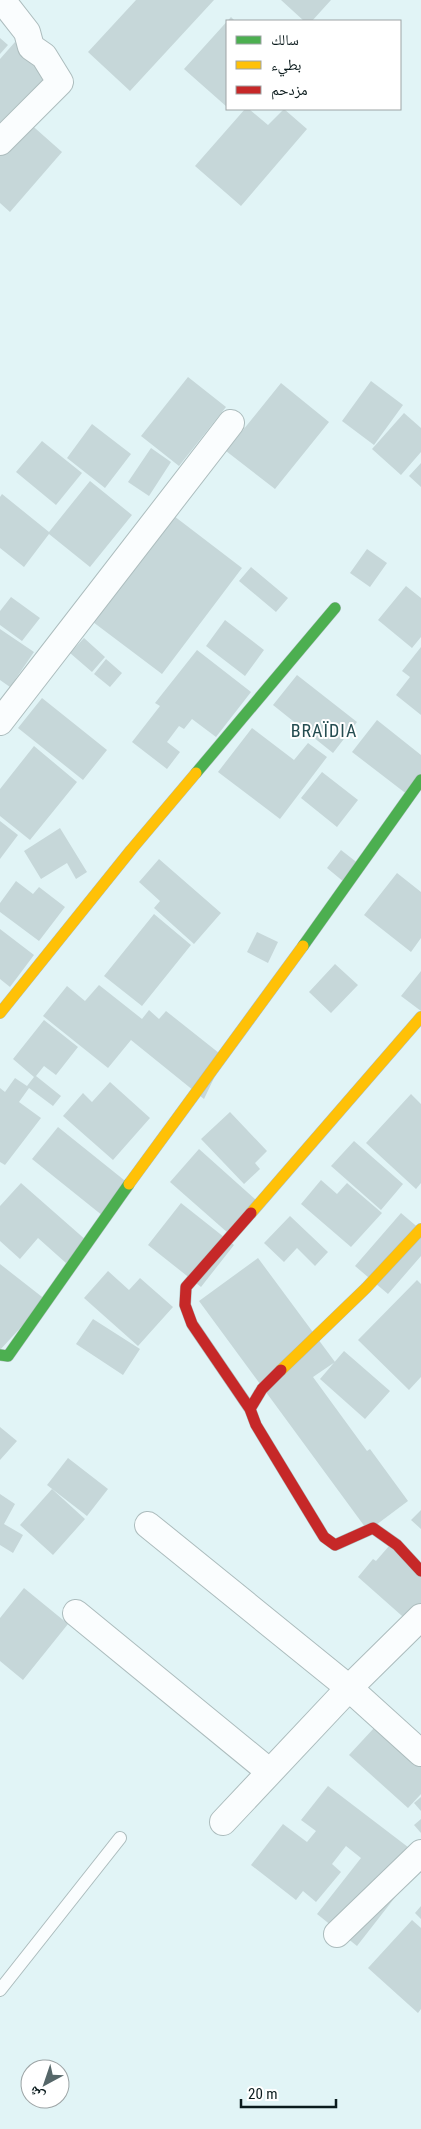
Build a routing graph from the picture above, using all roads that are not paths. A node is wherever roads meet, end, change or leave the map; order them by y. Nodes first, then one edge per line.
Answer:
1 (2, 0) edge
2 (0, 142) edge
3 (231, 423) dead end
4 (335, 608) dead end
5 (0, 722) edge
6 (421, 780) edge
7 (0, 1013) edge
8 (421, 1017) edge
9 (421, 1228) edge
10 (0, 1355) edge
11 (250, 1408) junction
12 (148, 1525) dead end
13 (421, 1571) edge
14 (76, 1613) dead end
15 (421, 1617) edge
16 (349, 1688) junction
17 (421, 1753) edge
18 (270, 1772) junction
19 (223, 1822) dead end
20 (120, 1838) dead end
21 (421, 1853) edge
22 (337, 1934) dead end
23 (0, 1990) edge

1 - 2 street
3 - 5 street
4 - 7 street
6 - 10 street
8 - 11 street
9 - 11 street
11 - 13 street
12 - 16 street
14 - 18 street
15 - 16 street
16 - 17 street
16 - 18 street
18 - 19 street
20 - 23 lane
21 - 22 street

